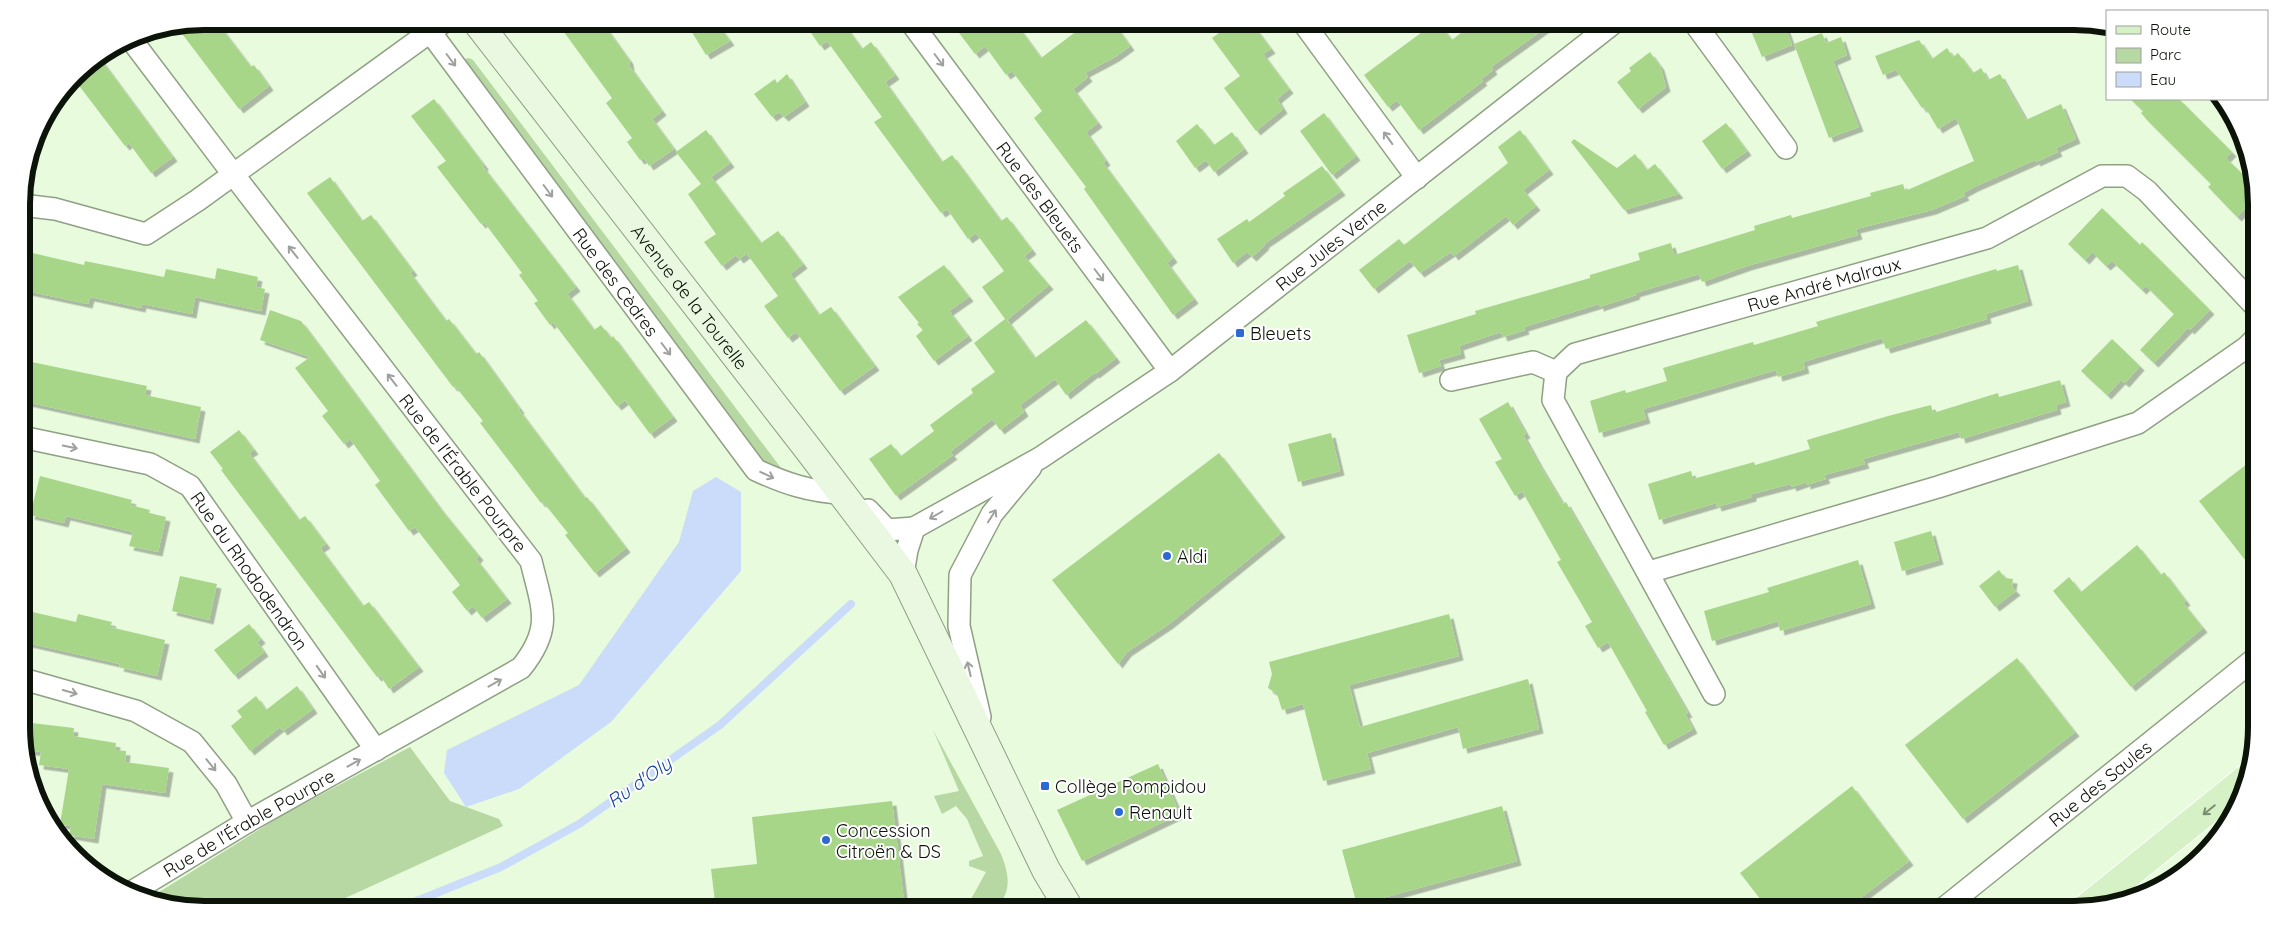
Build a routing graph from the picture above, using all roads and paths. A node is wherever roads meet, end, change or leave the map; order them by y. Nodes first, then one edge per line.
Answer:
1 (425, 30) edge
2 (436, 30) edge
3 (483, 30) edge
4 (917, 30) edge
5 (1309, 30) edge
6 (1605, 30) edge
7 (1700, 30) edge
8 (135, 45) edge
9 (1786, 148) dead end
10 (233, 174) junction
11 (1417, 178) junction
12 (30, 206) edge
13 (2248, 298) edge
14 (2248, 346) edge
15 (1170, 371) junction
16 (1556, 372) junction
17 (1451, 380) dead end
18 (30, 439) edge
19 (808, 449) junction
20 (1040, 458) junction
21 (842, 493) junction
22 (914, 528) junction
23 (1649, 572) junction
24 (903, 574) junction
25 (2248, 663) edge
26 (30, 681) edge
27 (1714, 694) dead end
28 (376, 750) junction
29 (988, 751) junction
30 (2238, 786) edge
31 (248, 822) junction
32 (138, 888) edge
33 (2097, 899) edge
34 (1065, 901) edge
35 (1953, 901) edge

1 - 10 street
2 -> 21 street, Rue des Cèdres
3 - 19 main road, Avenue de la Tourelle
4 -> 15 street, Rue des Bleuets
11 -> 5 street
6 - 11 street, Rue Jules Verne
7 - 9 street
8 - 10 street, Rue de l'Érable Pourpre
10 - 12 street
28 -> 10 street, Rue de l'Érable Pourpre
11 - 15 street, Rue Jules Verne
13 - 16 street, Rue André Malraux
14 - 23 street
15 - 20 street, Rue Jules Verne
16 - 17 street
16 - 23 street
18 -> 28 street, Rue du Rhododendron
19 - 21 main road, Avenue de la Tourelle
19 - 22 street
20 -> 22 street, Rue Jules Verne
29 -> 20 street, Rue Jules Verne
21 - 24 main road, Avenue de la Tourelle
22 - 24 street
23 - 27 street
24 - 29 main road, Avenue de la Tourelle
25 - 35 street, Rue des Saules
26 -> 31 street
31 -> 28 street, Rue de l'Érable Pourpre
29 - 34 main road, Avenue de la Tourelle
30 -> 33 main road
31 - 32 street, Rue de l'Érable Pourpre

